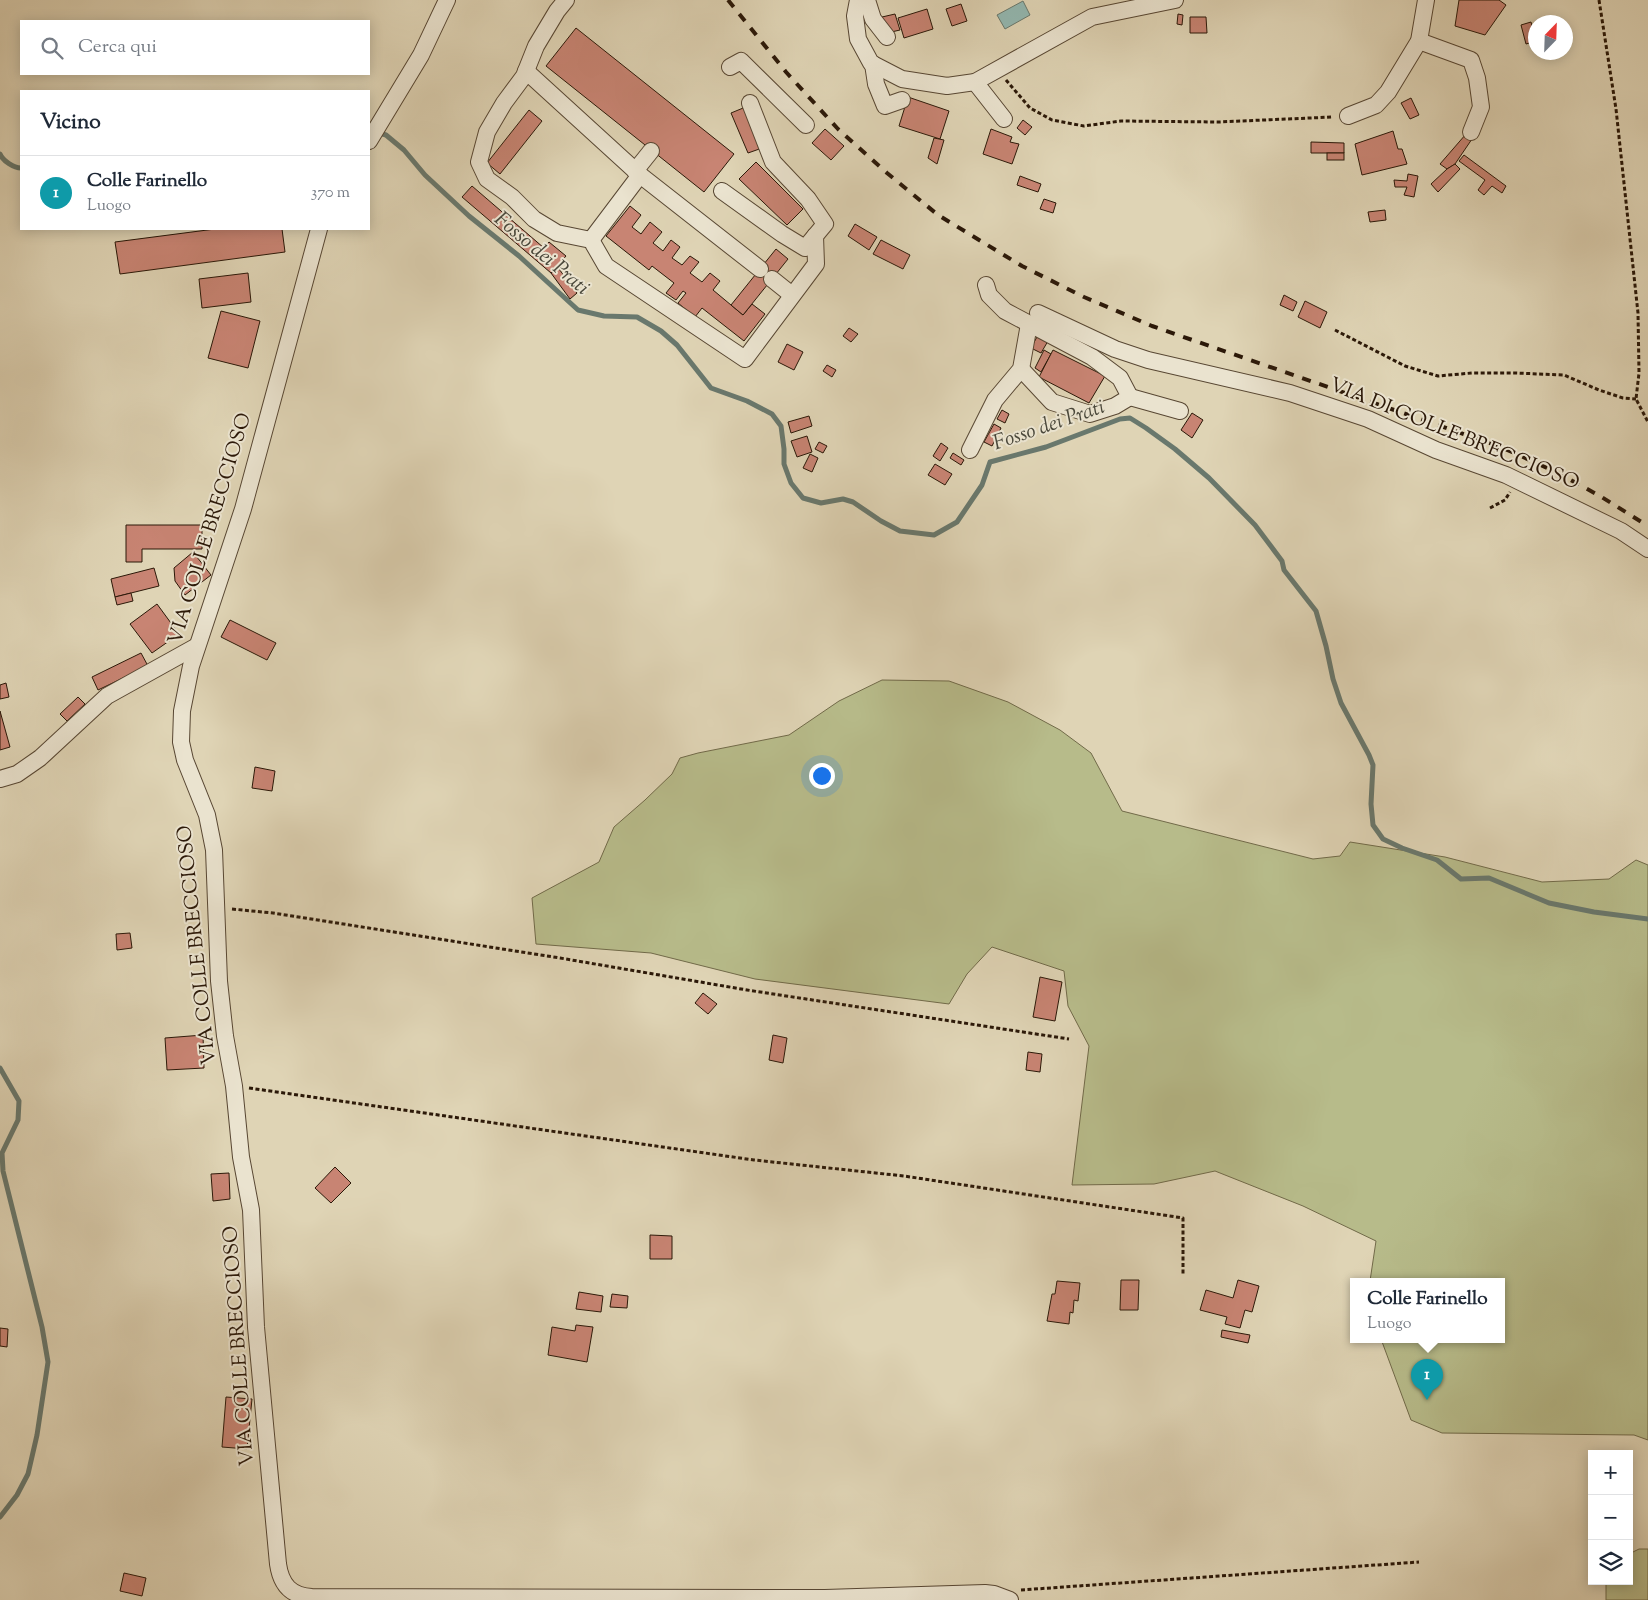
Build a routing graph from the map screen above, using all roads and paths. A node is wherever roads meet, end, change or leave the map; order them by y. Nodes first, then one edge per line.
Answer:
1 (447, 0) edge
2 (566, 0) edge
3 (858, 0) edge
4 (867, 0) edge
5 (1175, 0) edge
6 (1426, 0) edge
7 (1599, 0) edge
8 (887, 37) dead end
9 (1419, 41) junction
10 (873, 64) junction
11 (730, 67) dead end
12 (998, 70) junction
13 (526, 71) junction
14 (975, 82) junction
15 (902, 100) dead end
16 (750, 103) dead end
17 (1348, 116) joint
18 (1004, 119) dead end
19 (806, 125) dead end
20 (1471, 132) dead end
21 (370, 139) edge
22 (651, 151) dead end
23 (637, 173) junction
24 (722, 191) dead end
25 (319, 230) edge
26 (815, 236) junction
27 (591, 240) junction
28 (986, 285) dead end
29 (792, 295) junction
30 (1034, 319) junction
31 (1335, 330) dead end
32 (1021, 369) junction
33 (1130, 398) junction
34 (1636, 399) junction
35 (1180, 411) dead end
36 (1648, 422) edge
37 (970, 450) dead end
38 (1518, 481) junction
39 (1490, 508) dead end
40 (1648, 549) edge
41 (198, 646) junction
42 (0, 778) edge
43 (216, 908) junction
44 (1069, 1039) dead end
45 (234, 1086) junction
46 (1184, 1274) dead end
47 (1419, 1562) dead end
48 (1012, 1595) edge

1 - 21 street
2 - 13 street
3 - 10 street
4 - 8 street
5 - 12 street
6 - 9 street
7 - 34 path
9 - 17 street
9 - 20 street
10 - 14 street
10 - 15 street
11 - 19 street
12 - 14 street
12 - 17 path
13 - 23 street
13 - 27 street
14 - 18 street
16 - 26 street
22 - 23 street
23 - 27 street
23 - 29 street
24 - 26 street
25 - 41 street, VIA COLLE BRECCIOSO
26 - 29 street
27 - 29 street
28 - 30 street
30 - 32 street
30 - 33 street
30 - 38 street, VIA DI COLLE BRECCIOSO
31 - 34 path
32 - 33 street
32 - 37 street
33 - 35 street
34 - 36 path
38 - 39 path
38 - 40 street, VIA DI COLLE BRECCIOSO
41 - 42 street
41 - 43 street, VIA COLLE BRECCIOSO
43 - 44 path
43 - 45 street, VIA COLLE BRECCIOSO
45 - 46 path
45 - 48 street, VIA COLLE BRECCIOSO
47 - 48 path

